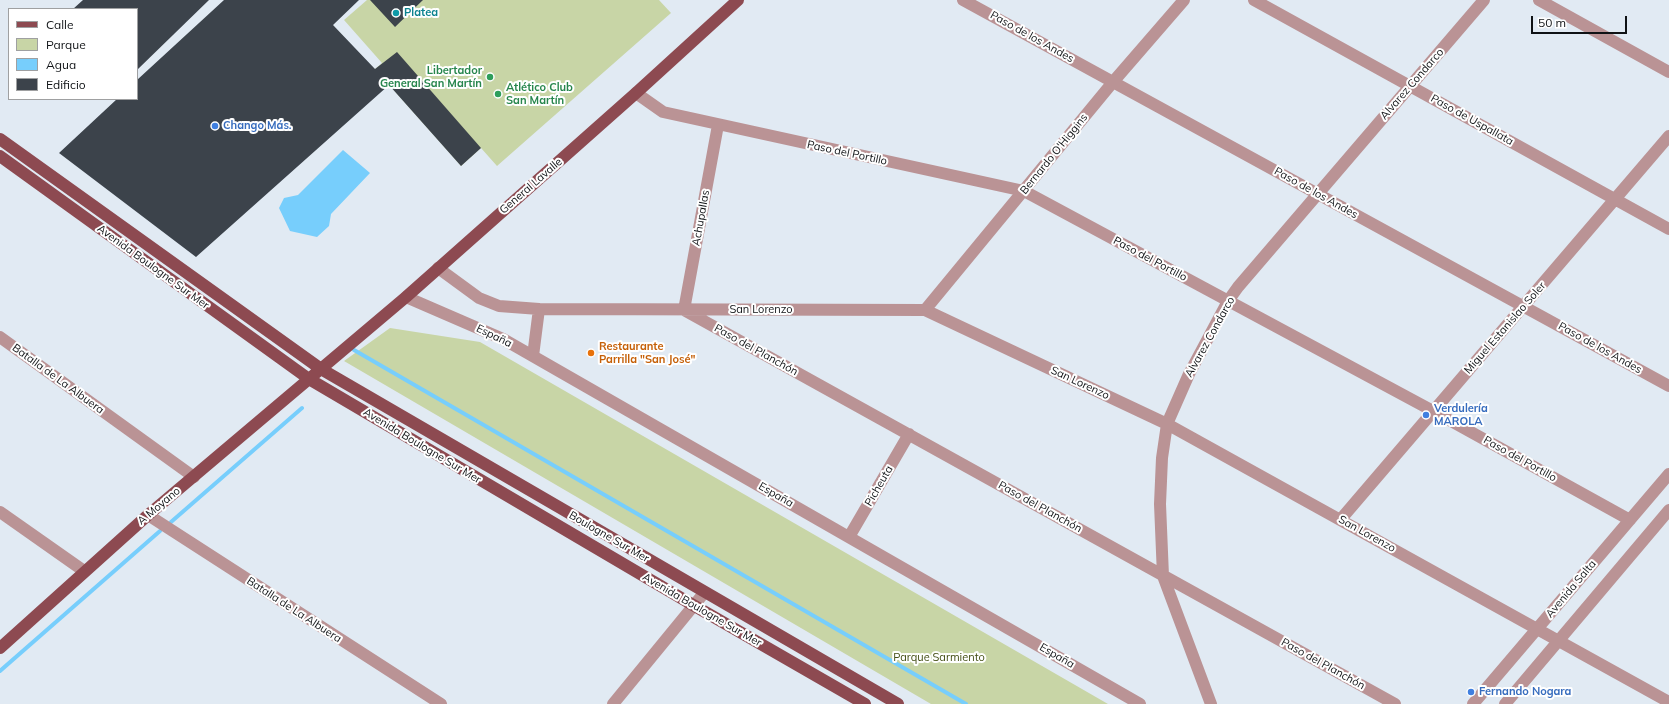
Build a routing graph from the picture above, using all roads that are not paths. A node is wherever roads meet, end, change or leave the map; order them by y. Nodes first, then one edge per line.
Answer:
1 (738, 0) edge
2 (963, 0) edge
3 (1184, 0) edge
4 (1254, 0) edge
5 (1484, 0) edge
6 (1539, 0) edge
7 (1669, 72) edge
8 (1113, 82) junction
9 (1410, 86) junction
10 (636, 93) junction
11 (718, 125) junction
12 (1669, 136) edge
13 (0, 139) edge
14 (0, 156) edge
15 (1024, 191) junction
16 (1317, 194) junction
17 (1616, 199) junction
18 (1669, 229) edge
19 (438, 268) junction
20 (406, 297) junction
21 (1228, 302) junction
22 (1524, 306) junction
23 (539, 309) junction
24 (684, 310) junction
25 (926, 310) junction
26 (0, 337) edge
27 (533, 356) junction
28 (321, 369) junction
29 (309, 379) junction
30 (1669, 386) edge
31 (1433, 411) junction
32 (1167, 424) junction
33 (909, 434) junction
34 (1669, 474) edge
35 (194, 476) junction
36 (1669, 510) edge
37 (0, 512) edge
38 (148, 515) junction
39 (1341, 519) junction
40 (1630, 520) junction
41 (849, 537) junction
42 (84, 571) junction
43 (1163, 576) junction
44 (704, 593) junction
45 (693, 605) junction
46 (1537, 628) junction
47 (1559, 640) junction
48 (0, 648) edge
49 (1669, 702) edge
50 (440, 704) edge
51 (614, 704) edge
52 (865, 704) edge
53 (898, 704) edge
54 (1140, 704) edge
55 (1211, 704) edge
56 (1395, 704) edge
57 (1473, 704) edge
58 (1505, 704) edge

1 - 10 main road, General Lavalle
2 - 8 street, Paso de los Andes
3 - 8 street, Bernardo O'Higgins
4 - 9 street, Paso de Uspallata
5 - 9 street, Alvarez Condarco
6 - 7 street
8 - 15 street, Bernardo O'Higgins
8 - 16 street, Paso de los Andes
9 - 16 street, Alvarez Condarco
9 - 17 street, Paso de Uspallata
10 - 11 street, Paso del Portillo
10 - 19 main road, General Lavalle
11 - 15 street, Paso del Portillo
11 - 24 street, Achupallas
12 - 17 street, Miguel Estanislao Soler
13 - 28 main road, Avenida Boulogne Sur Mer
14 - 29 main road, Avenida Boulogne Sur Mer
15 - 21 street, Paso del Portillo
15 - 25 street, Bernardo O'Higgins
16 - 21 street, Alvarez Condarco
16 - 22 street, Paso de los Andes
17 - 18 street, Paso de Uspallata
17 - 22 street, Miguel Estanislao Soler
19 - 20 main road, General Lavalle
19 - 23 street, San Lorenzo
20 - 27 street, España
20 - 28 main road, General Lavalle
21 - 31 street, Paso del Portillo
21 - 32 street, Alvarez Condarco
22 - 30 street, Paso de los Andes
22 - 31 street, Miguel Estanislao Soler
23 - 24 street, San Lorenzo
23 - 27 street
24 - 25 street, San Lorenzo
24 - 33 street, Paso del Planchón
25 - 32 street, San Lorenzo
26 - 35 street, Batalla de La Albuera
27 - 41 street, España
28 - 29 main road, A Moyano
28 - 44 main road, Boulogne Sur Mer
29 - 35 main road, A Moyano
29 - 45 main road, Avenida Boulogne Sur Mer
31 - 39 street, Miguel Estanislao Soler
31 - 40 street, Paso del Portillo
32 - 39 street, San Lorenzo
32 - 43 street, Alvarez Condarco
33 - 41 street, Picheuta
33 - 43 street, Paso del Planchón
34 - 40 street, Avenida Salta
35 - 38 main road, A Moyano
36 - 47 street
37 - 42 street
38 - 42 main road, A Moyano
38 - 50 street, Batalla de La Albuera
39 - 46 street, San Lorenzo
40 - 46 street, Avenida Salta
41 - 54 street, España
42 - 48 main road, A Moyano
43 - 55 street, Alvarez Condarco
43 - 56 street, Paso del Planchón
44 - 45 street
44 - 53 main road, Boulogne Sur Mer
45 - 51 street
45 - 52 main road, Avenida Boulogne Sur Mer
46 - 47 street, San Lorenzo
46 - 57 street, Avenida Salta
47 - 49 street, San Lorenzo
47 - 58 street

